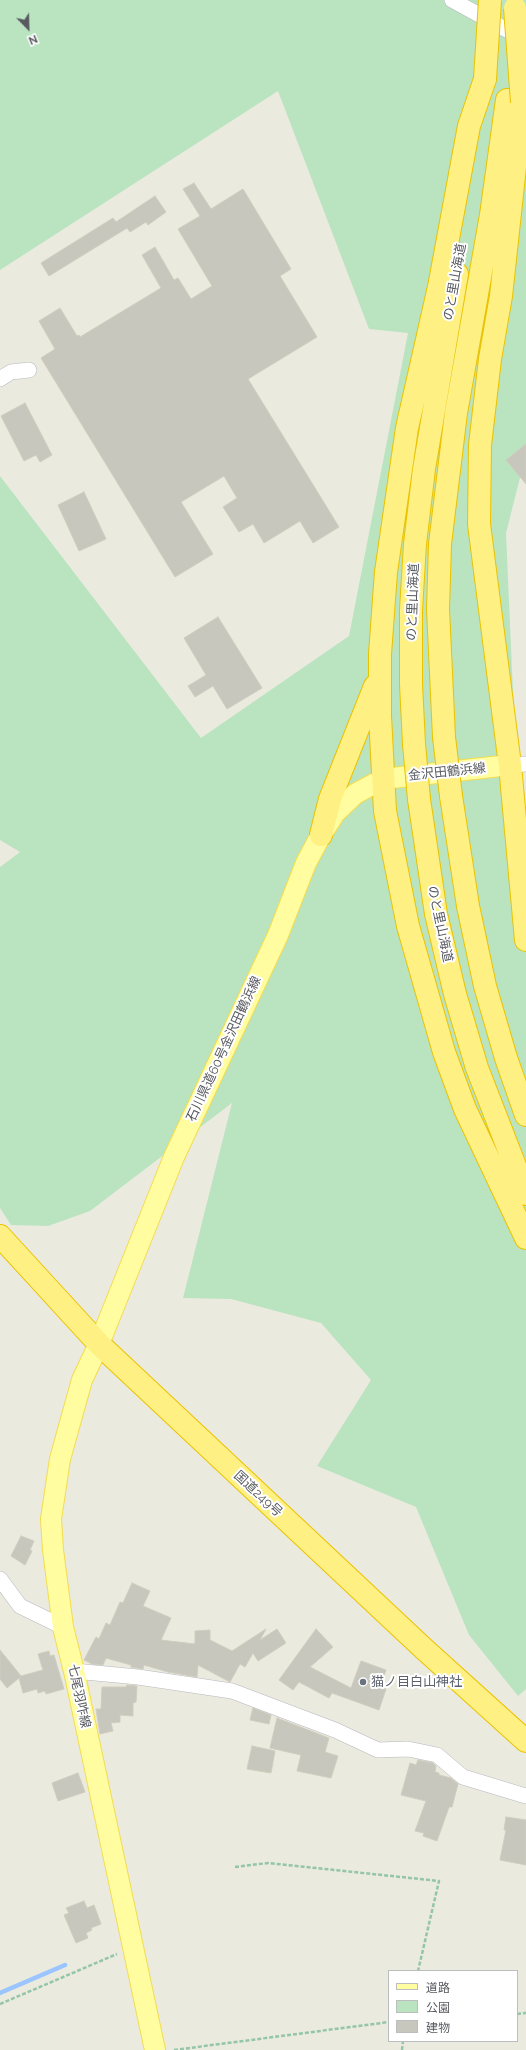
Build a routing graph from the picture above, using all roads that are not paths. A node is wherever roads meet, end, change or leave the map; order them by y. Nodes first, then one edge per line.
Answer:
1 (452, 0) edge
2 (490, 0) edge
3 (515, 4) edge
4 (526, 40) edge
5 (485, 79) junction
6 (514, 101) junction
7 (29, 370) dead end
8 (0, 379) edge
9 (380, 665) junction
10 (518, 765) edge
11 (383, 779) junction
12 (321, 835) junction
13 (526, 940) edge
14 (526, 1115) edge
15 (526, 1194) edge
16 (0, 1236) edge
17 (526, 1238) edge
18 (99, 1344) junction
19 (0, 1578) edge
20 (63, 1627) junction
21 (74, 1671) junction
22 (526, 1741) edge
23 (526, 1796) edge
24 (155, 2050) edge

1 - 4 street
2 - 5 highway, のと里山海道, bridge
3 - 6 highway, のと里山海道, bridge
5 - 9 highway
5 - 15 highway, のと里山海道, bridge
6 - 10 highway
6 - 14 highway, のと里山海道, bridge
7 - 8 street
9 - 11 highway
9 - 12 highway
10 - 11 main road, 金沢田鶴浜線
10 - 13 highway
11 - 12 main road, 石川県道60号金沢田鶴浜線
11 - 17 highway
12 - 18 main road, 石川県道60号金沢田鶴浜線
16 - 18 highway, 国道249号
18 - 20 main road, 七尾羽咋線
18 - 22 highway, 国道249号
19 - 20 street
20 - 21 main road, 七尾羽咋線
21 - 23 street
21 - 24 main road, 七尾羽咋線

